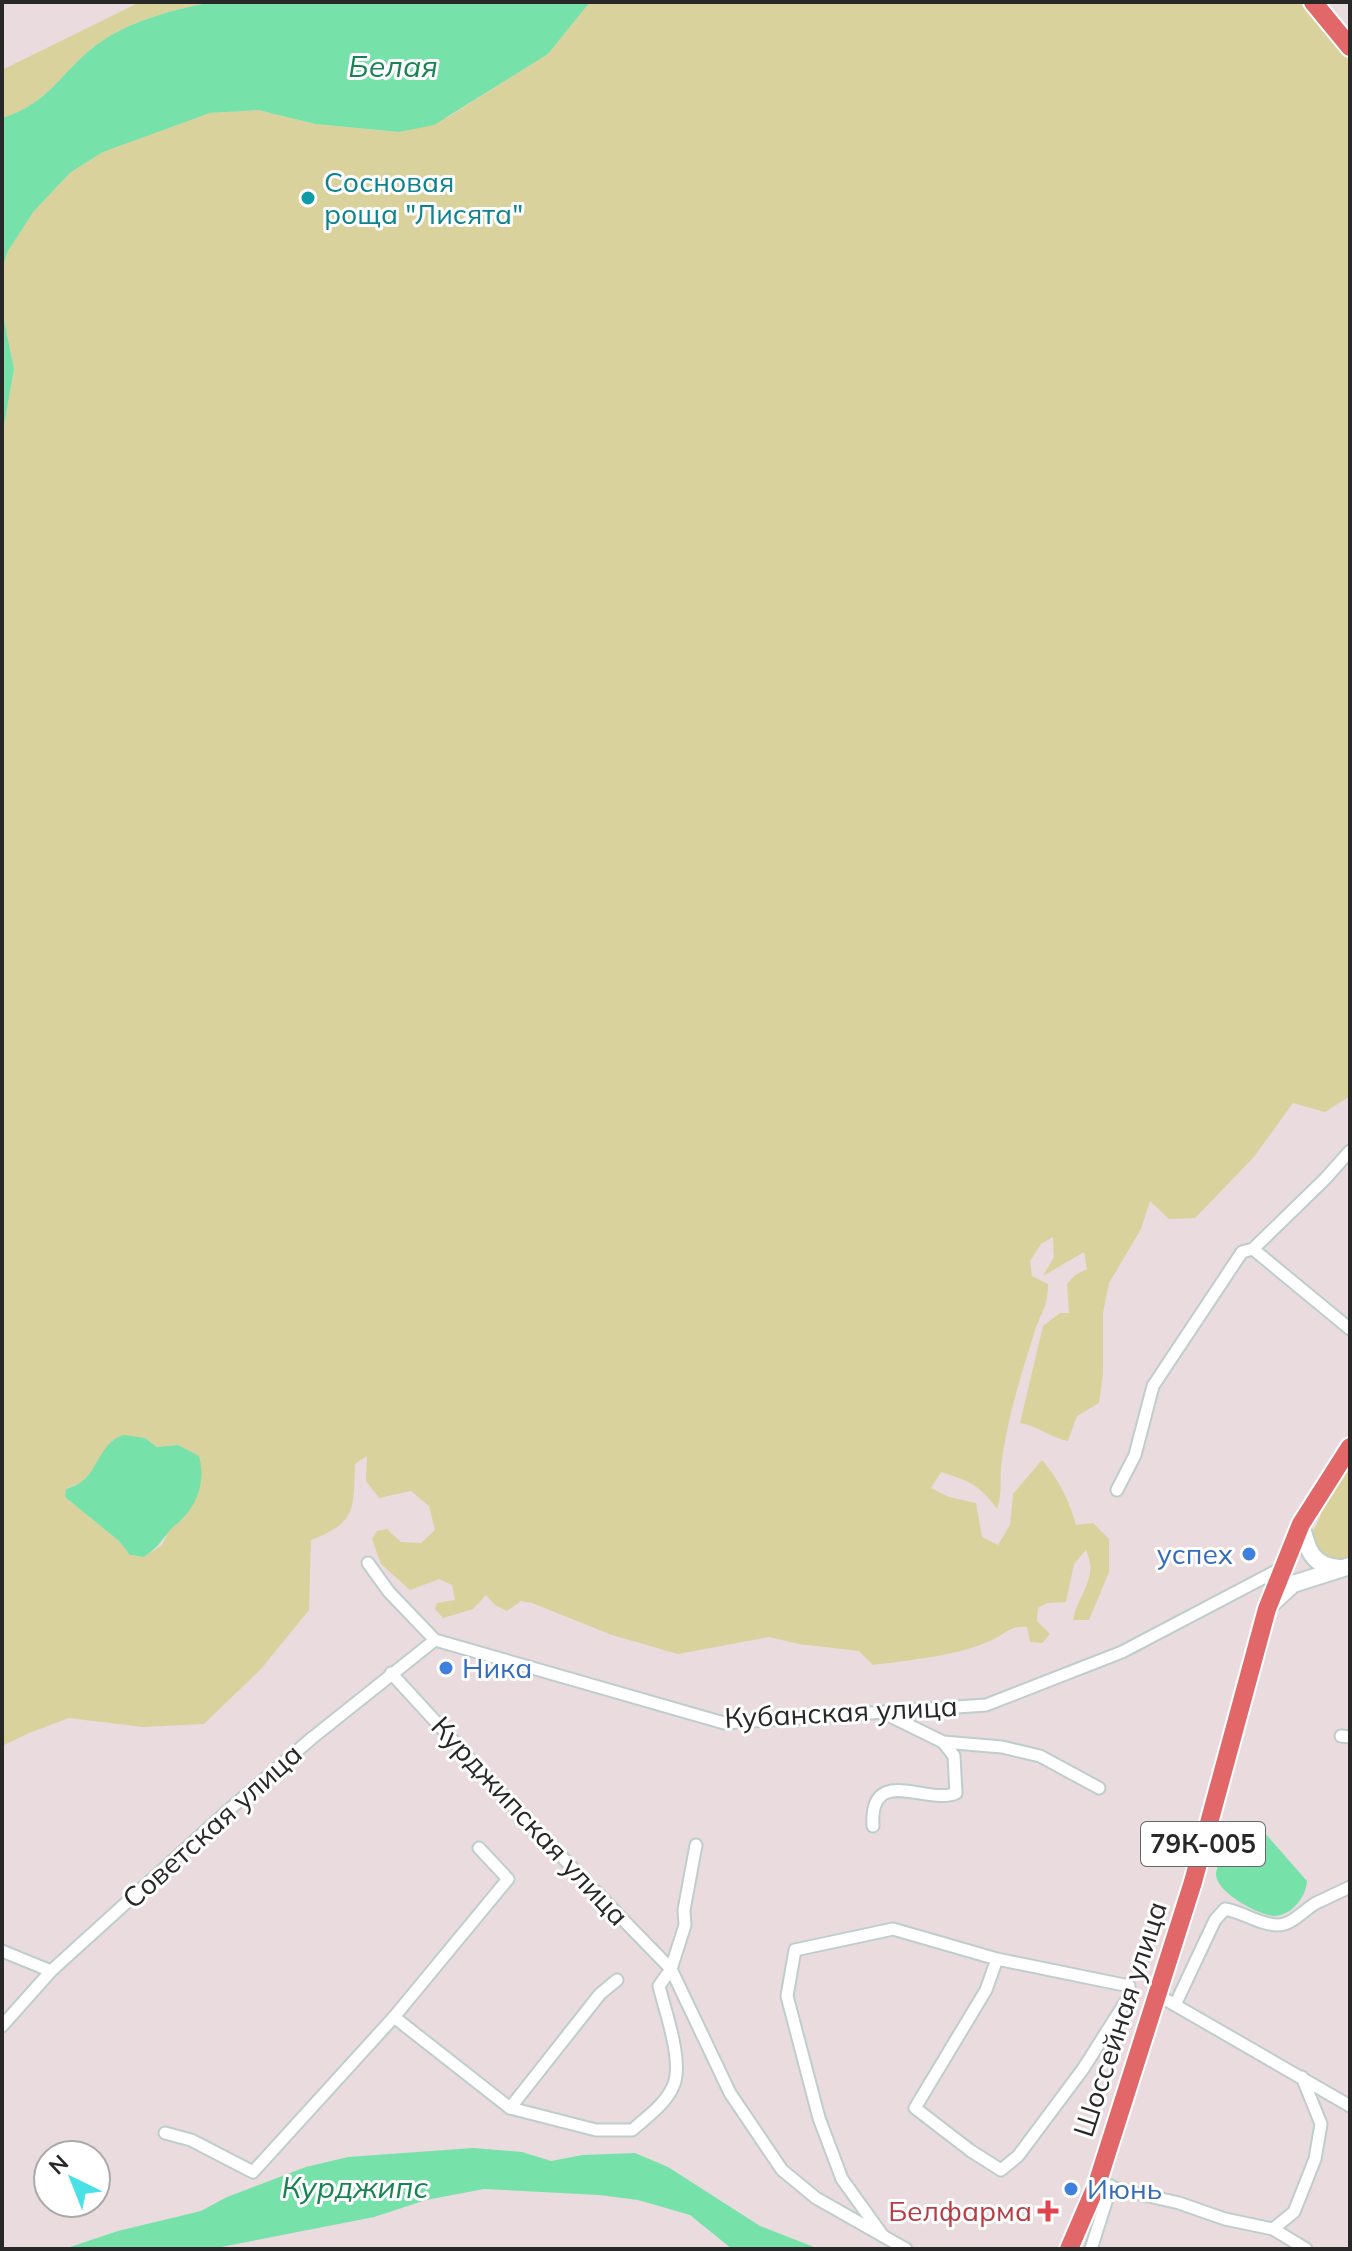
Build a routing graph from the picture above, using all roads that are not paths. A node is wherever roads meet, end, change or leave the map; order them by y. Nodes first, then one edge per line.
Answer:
1 (1313, 2) edge
2 (1350, 47) edge
3 (1350, 1151) edge
4 (1253, 1249) junction
5 (1350, 1329) edge
6 (1350, 1447) edge
7 (1117, 1490) dead end
8 (1301, 1524) junction
9 (368, 1563) dead end
10 (1345, 1567) edge
11 (1282, 1568) junction
12 (1267, 1609) junction
13 (435, 1640) junction
14 (391, 1673) junction
15 (885, 1713) junction
16 (943, 1742) junction
17 (1099, 1788) dead end
18 (873, 1826) dead end
19 (696, 1845) dead end
20 (479, 1848) dead end
21 (1350, 1887) edge
22 (2, 1951) edge
23 (997, 1959) junction
24 (671, 1969) junction
25 (51, 1971) junction
26 (617, 1980) dead end
27 (1156, 1994) junction
28 (1175, 2005) junction
29 (394, 2017) junction
30 (2, 2026) edge
31 (1302, 2077) junction
32 (1350, 2106) edge
33 (510, 2108) junction
34 (165, 2133) dead end
35 (1104, 2185) junction
36 (1273, 2229) junction
37 (883, 2236) junction
38 (906, 2249) edge
39 (1069, 2249) edge
40 (1091, 2249) edge
41 (1306, 2249) edge

1 - 2 main road
3 - 4 street
4 - 5 street
4 - 7 street
6 - 8 main road, Шоссейная улица / 79К-005
8 - 10 main road
8 - 11 main road, Шоссейная улица / 79К-005
9 - 13 street
10 - 11 main road
10 - 12 main road
11 - 12 main road, Шоссейная улица / 79К-005
11 - 15 street, Кубанская улица
12 - 27 main road, Шоссейная улица / 79К-005
13 - 14 street, Советская улица
13 - 15 street, Кубанская улица
14 - 24 street, Курджипская улица
14 - 25 street, Советская улица
15 - 16 street
16 - 17 street
16 - 18 street
19 - 24 street
20 - 29 street
21 - 28 street
22 - 25 street
23 - 23 street
23 - 37 street
24 - 33 street
24 - 37 street, Курджипская улица
25 - 30 street, Советская улица
26 - 33 street
27 - 28 street
27 - 35 main road, Шоссейная улица / 79К-005
28 - 31 street
29 - 33 street
29 - 34 street
31 - 32 street
31 - 36 street
35 - 36 street
35 - 39 main road, Шоссейная улица / 79К-005
35 - 40 street
36 - 41 street
37 - 38 street, Курджипская улица

